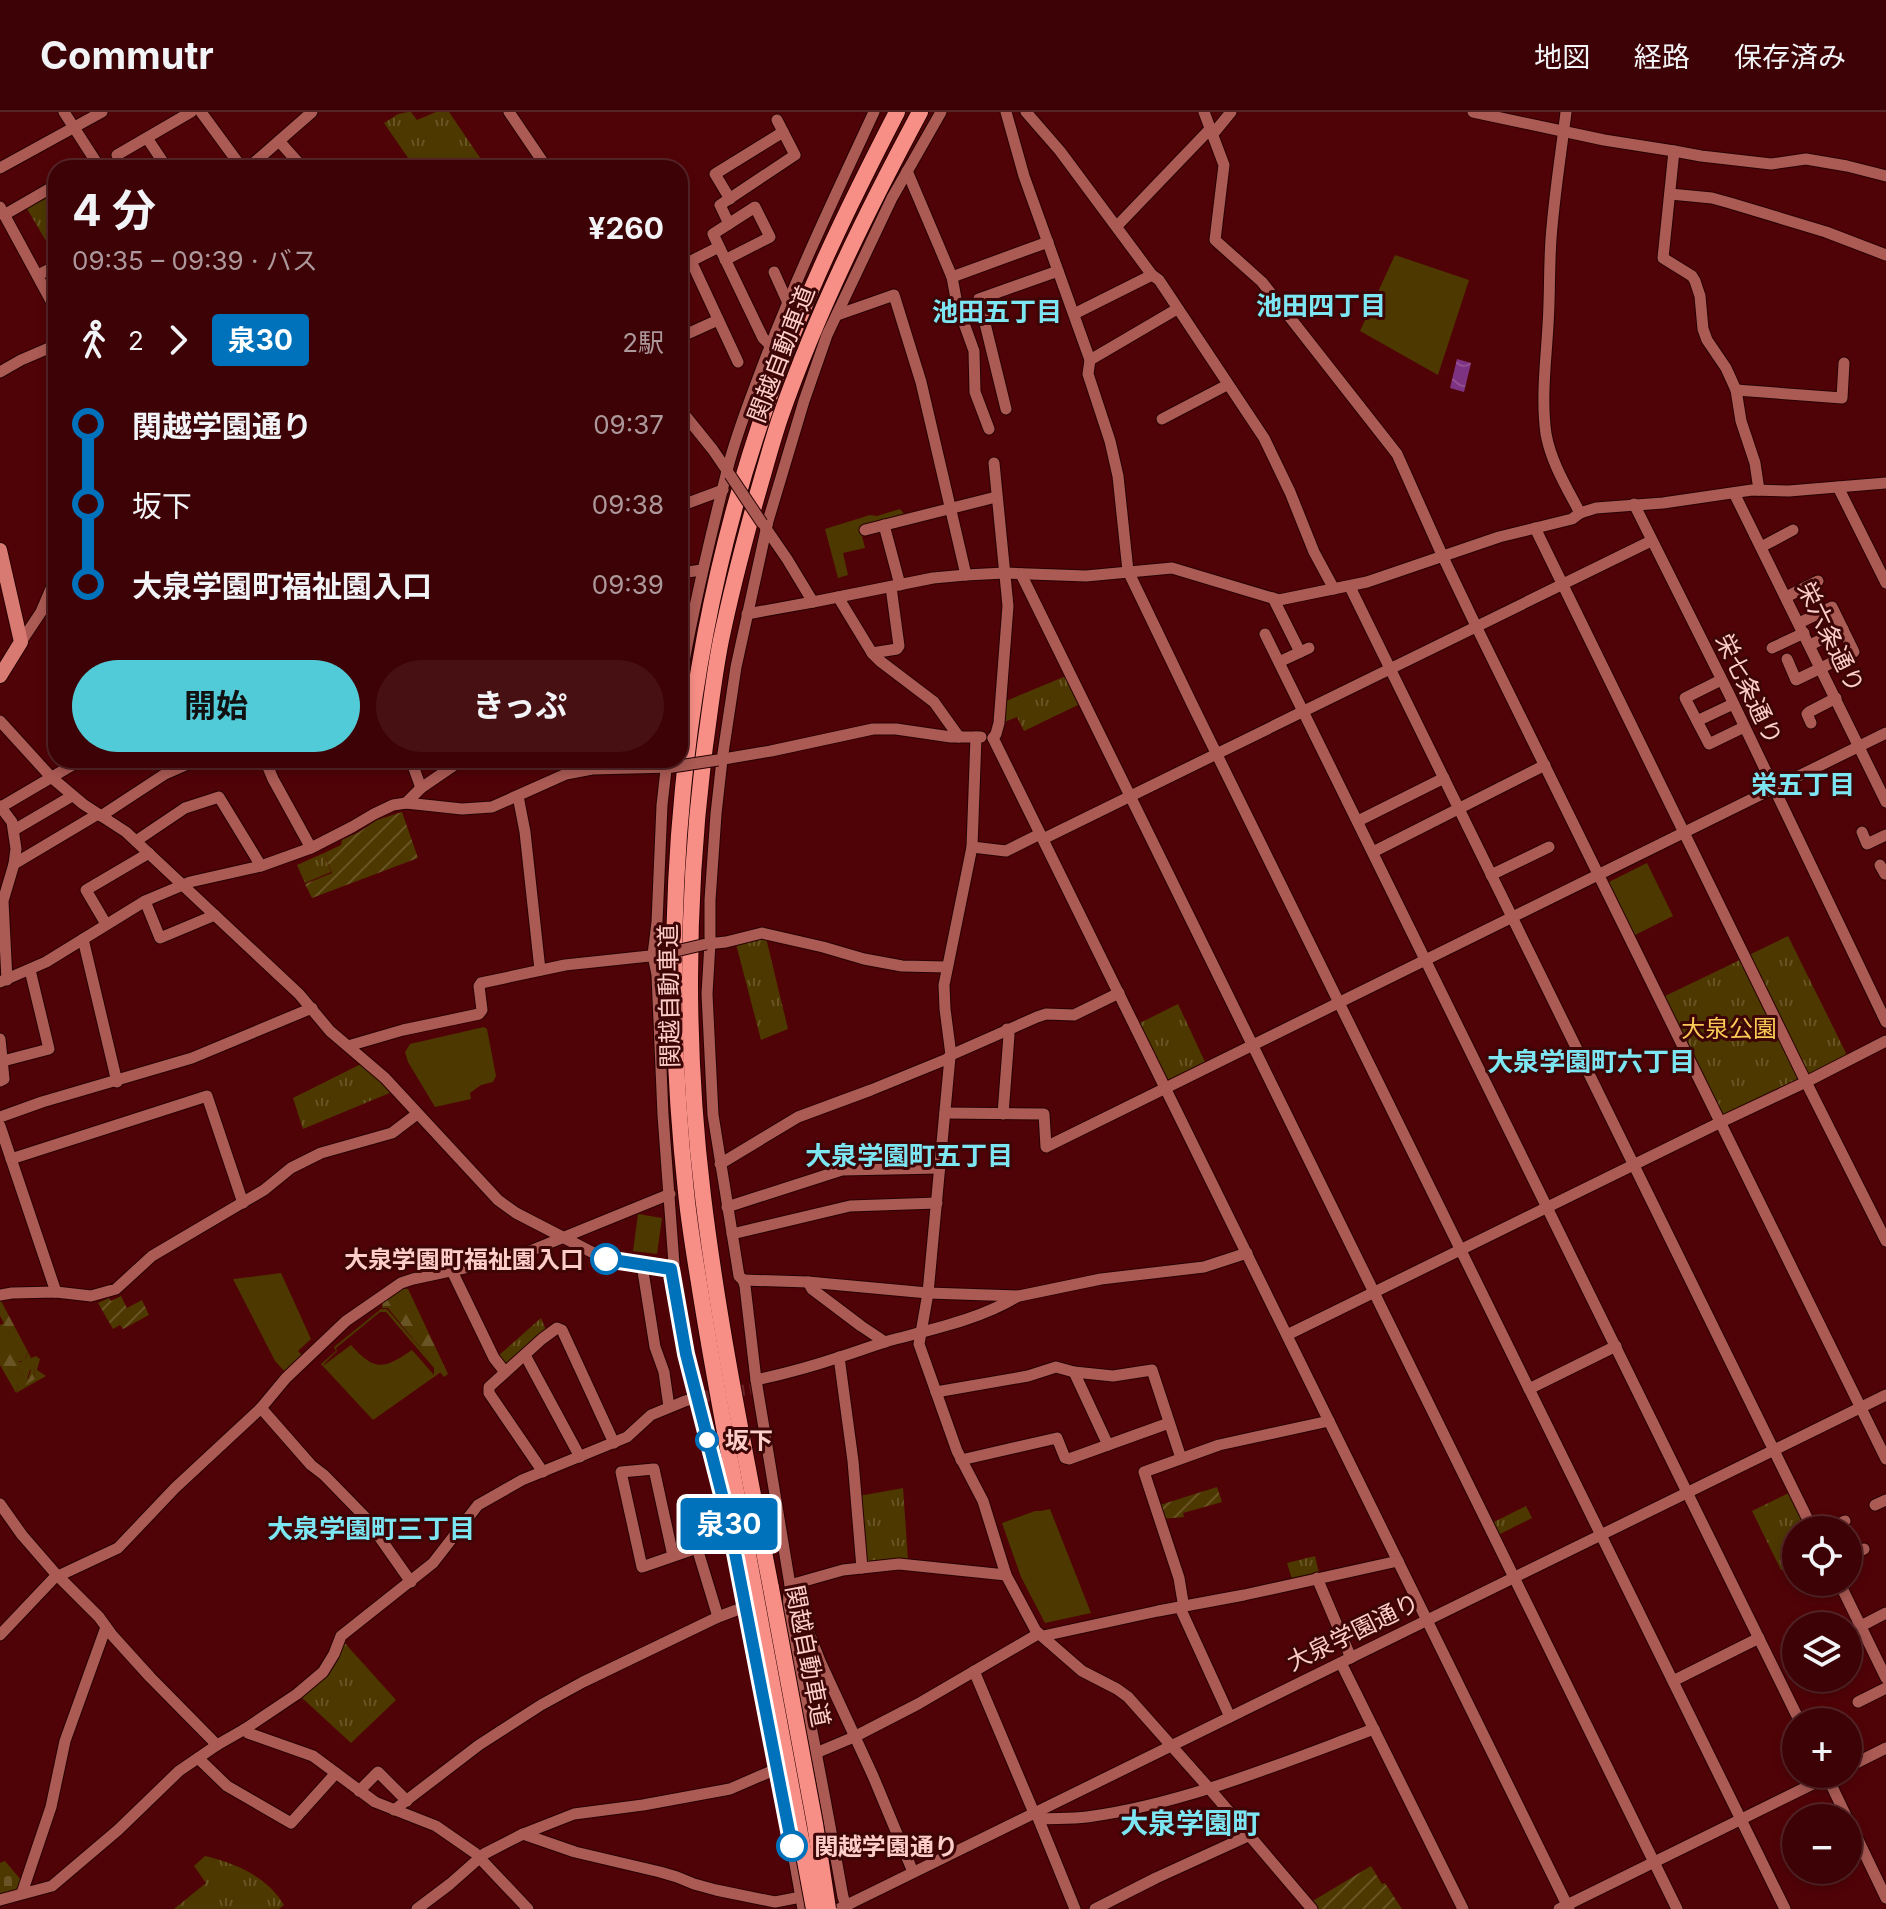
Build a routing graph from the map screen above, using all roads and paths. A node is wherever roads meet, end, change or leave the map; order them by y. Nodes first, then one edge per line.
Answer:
1 (64, 112) edge
2 (102, 112) edge
3 (191, 112) edge
4 (201, 112) edge
5 (312, 112) edge
6 (509, 112) edge
7 (874, 112) edge
8 (897, 112) edge
9 (920, 112) edge
10 (941, 112) edge
11 (1006, 112) edge
12 (1026, 112) edge
13 (1204, 112) edge
14 (1231, 112) edge
15 (1473, 112) edge
16 (1566, 112) edge
17 (777, 120) dead end
18 (73, 128) junction
19 (1212, 131) junction
20 (783, 132) junction
21 (1563, 132) junction
22 (147, 138) junction
23 (279, 141) junction
24 (1674, 151) junction
25 (117, 155) dead end
26 (94, 160) edge
27 (158, 160) edge
28 (236, 160) edge
29 (257, 160) edge
30 (296, 160) edge
31 (542, 160) edge
32 (0, 168) edge
33 (907, 171) junction
34 (1886, 176) edge
35 (48, 189) edge
36 (1670, 194) junction
37 (730, 199) junction
38 (2, 211) edge
39 (729, 224) junction
40 (1117, 226) junction
41 (1048, 242) junction
42 (719, 247) junction
43 (1886, 255) edge
44 (725, 260) junction
45 (48, 270) edge
46 (1058, 271) junction
47 (774, 272) dead end
48 (38, 275) junction
49 (1152, 275) junction
50 (952, 277) junction
51 (48, 294) edge
52 (788, 303) junction
53 (1177, 309) junction
54 (1074, 314) junction
55 (837, 315) junction
56 (718, 320) junction
57 (688, 334) edge
58 (770, 345) junction
59 (48, 349) edge
60 (1090, 360) junction
61 (738, 362) dead end
62 (1844, 363) dead end
63 (0, 372) edge
64 (1227, 385) junction
65 (1736, 390) junction
66 (1006, 409) dead end
67 (688, 419) edge
68 (1162, 419) dead end
69 (989, 429) dead end
70 (994, 463) dead end
71 (729, 473) junction
72 (1886, 483) edge
73 (1838, 487) junction
74 (723, 490) junction
75 (1759, 490) junction
76 (1734, 493) junction
77 (996, 497) junction
78 (688, 503) edge
79 (1634, 504) junction
80 (950, 509) junction
81 (1580, 513) junction
82 (884, 525) junction
83 (765, 527) junction
84 (1535, 528) junction
85 (865, 530) dead end
86 (1793, 530) dead end
87 (1651, 541) junction
88 (1761, 547) junction
89 (0, 550) edge
90 (1443, 557) junction
91 (702, 570) junction
92 (1128, 571) junction
93 (688, 572) edge
94 (1005, 573) junction
95 (1021, 574) junction
96 (966, 575) junction
97 (1818, 581) dead end
98 (1886, 583) edge
99 (1563, 584) junction
100 (895, 586) junction
101 (1350, 587) junction
102 (1334, 589) junction
103 (48, 596) edge
104 (838, 597) junction
105 (1786, 597) junction
106 (1273, 598) junction
107 (813, 602) junction
108 (747, 614) junction
109 (688, 619) edge
110 (1476, 626) junction
111 (1801, 628) junction
112 (1843, 629) junction
113 (1265, 634) dead end
114 (21, 642) junction
115 (1810, 645) junction
116 (1772, 648) dead end
117 (872, 653) junction
118 (1787, 659) dead end
119 (1279, 662) junction
120 (1821, 668) junction
121 (1389, 669) junction
122 (0, 676) edge
123 (1721, 680) junction
124 (1836, 698) junction
125 (1733, 704) junction
126 (1303, 711) junction
127 (0, 721) edge
128 (1697, 721) junction
129 (1811, 723) dead end
130 (1744, 727) junction
131 (1886, 733) edge
132 (959, 737) junction
133 (976, 737) junction
134 (993, 738) junction
135 (688, 742) edge
136 (1860, 746) junction
137 (1217, 755) junction
138 (720, 760) junction
139 (688, 763) edge
140 (1545, 765) junction
141 (67, 768) edge
142 (179, 768) edge
143 (268, 768) edge
144 (414, 768) edge
145 (450, 768) edge
146 (618, 768) edge
147 (668, 768) edge
148 (685, 768) edge
149 (51, 777) junction
150 (1444, 778) junction
151 (421, 788) junction
152 (1773, 789) junction
153 (72, 796) junction
154 (518, 796) junction
155 (1131, 797) junction
156 (1886, 802) edge
157 (406, 803) junction
158 (0, 807) edge
159 (1458, 809) junction
160 (100, 815) junction
161 (1358, 821) junction
162 (14, 830) junction
163 (1685, 832) junction
164 (1862, 832) dead end
165 (1886, 835) edge
166 (1041, 836) junction
167 (136, 841) junction
168 (972, 847) junction
169 (1549, 847) dead end
170 (311, 848) junction
171 (1373, 852) junction
172 (149, 853) junction
173 (14, 864) junction
174 (261, 866) junction
175 (1491, 875) junction
176 (1599, 875) junction
177 (183, 884) junction
178 (145, 901) junction
179 (215, 915) junction
180 (1512, 917) junction
181 (106, 924) junction
182 (83, 939) junction
183 (708, 944) junction
184 (656, 955) junction
185 (1426, 960) junction
186 (947, 967) junction
187 (30, 970) junction
188 (540, 970) junction
189 (3, 981) edge
190 (1119, 993) junction
191 (1339, 1002) junction
192 (312, 1008) junction
193 (1886, 1022) edge
194 (1007, 1029) junction
195 (0, 1039) edge
196 (1886, 1041) edge
197 (1252, 1045) junction
198 (348, 1046) junction
199 (951, 1056) junction
200 (3, 1061) junction
201 (0, 1081) edge
202 (117, 1082) junction
203 (1806, 1082) junction
204 (1165, 1088) junction
205 (945, 1113) junction
206 (417, 1114) junction
207 (1003, 1114) junction
208 (0, 1117) edge
209 (1721, 1122) junction
210 (0, 1126) edge
211 (11, 1159) junction
212 (720, 1164) junction
213 (1634, 1165) junction
214 (940, 1168) junction
215 (670, 1194) junction
216 (243, 1203) junction
217 (937, 1203) junction
218 (727, 1207) junction
219 (1547, 1207) junction
220 (732, 1234) junction
221 (562, 1237) junction
222 (1886, 1241) edge
223 (1461, 1250) junction
224 (1247, 1253) junction
225 (642, 1265) junction
226 (671, 1269) junction
227 (452, 1271) junction
228 (743, 1280) junction
229 (808, 1282) junction
230 (56, 1292) junction
231 (1374, 1292) junction
232 (928, 1293) junction
233 (0, 1295) edge
234 (1019, 1296) junction
235 (921, 1333) junction
236 (1287, 1335) junction
237 (885, 1342) junction
238 (1616, 1346) junction
239 (525, 1355) junction
240 (839, 1357) junction
241 (505, 1372) junction
242 (1074, 1372) junction
243 (755, 1386) junction
244 (1529, 1389) junction
245 (936, 1392) junction
246 (1886, 1395) edge
247 (698, 1398) junction
248 (669, 1407) junction
249 (1860, 1407) junction
250 (261, 1408) junction
251 (1329, 1421) junction
252 (1169, 1423) junction
253 (614, 1443) junction
254 (1108, 1445) junction
255 (1774, 1450) junction
256 (580, 1457) junction
257 (1181, 1458) junction
258 (1886, 1459) edge
259 (961, 1460) junction
260 (543, 1472) junction
261 (1687, 1493) junction
262 (0, 1504) edge
263 (1806, 1516) edge
264 (1601, 1535) junction
265 (673, 1556) junction
266 (1398, 1561) junction
267 (862, 1568) junction
268 (1006, 1575) junction
269 (58, 1576) junction
270 (1317, 1578) junction
271 (1514, 1578) junction
272 (411, 1582) junction
273 (789, 1590) junction
274 (757, 1595) junction
275 (1183, 1607) junction
276 (1886, 1613) edge
277 (718, 1617) junction
278 (1427, 1620) junction
279 (1862, 1625) edge
280 (106, 1627) junction
281 (1862, 1628) edge
282 (807, 1630) junction
283 (793, 1634) junction
284 (0, 1635) edge
285 (1041, 1635) junction
286 (1759, 1638) junction
287 (1346, 1660) junction
288 (974, 1671) junction
289 (1884, 1671) edge
290 (1673, 1681) junction
291 (1886, 1688) edge
292 (1858, 1702) dead end
293 (1793, 1708) edge
294 (1230, 1717) junction
295 (245, 1729) junction
296 (1374, 1729) junction
297 (854, 1737) junction
298 (217, 1745) junction
299 (1171, 1746) junction
300 (1883, 1750) edge
301 (817, 1752) junction
302 (198, 1758) junction
303 (1862, 1760) edge
304 (1886, 1763) edge
305 (778, 1769) junction
306 (336, 1773) junction
307 (1208, 1787) junction
308 (1804, 1788) edge
309 (359, 1791) junction
310 (407, 1801) junction
311 (394, 1810) junction
312 (1036, 1815) junction
313 (1741, 1820) junction
314 (523, 1834) junction
315 (1248, 1836) junction
316 (1862, 1848) edge
317 (480, 1857) junction
318 (1654, 1862) junction
319 (913, 1872) junction
320 (22, 1893) junction
321 (1886, 1898) edge
322 (0, 1900) edge
323 (802, 1903) edge
324 (422, 1908) edge
325 (841, 1908) edge
326 (1565, 1908) edge
327 (528, 1909) edge
328 (814, 1909) edge
329 (1075, 1909) edge
330 (1095, 1909) edge
331 (1312, 1909) edge
332 (1463, 1909) edge
333 (1677, 1909) edge
334 (1785, 1909) edge

1 - 18 street
2 - 18 street
3 - 22 street
4 - 28 street
5 - 23 street
6 - 31 street
7 - 52 street
8 - 135 highway, 関越自動車道
9 - 274 highway, 関越自動車道
10 - 33 street
11 - 41 street
12 - 40 street
13 - 19 street
14 - 19 street
15 - 21 street
16 - 21 street
17 - 20 street
18 - 26 street
18 - 32 street
19 - 40 street
19 - 90 street
20 - 37 street
20 - 37 street
21 - 24 street
21 - 81 street
22 - 25 street
22 - 27 street
23 - 29 street
23 - 30 street
24 - 34 street
24 - 36 street
33 - 50 street
33 - 55 street
35 - 38 street
36 - 43 street
36 - 65 street
37 - 39 street
38 - 48 street
39 - 42 street
39 - 44 street
40 - 49 street
41 - 46 street
41 - 50 street
42 - 44 street
42 - 56 street
44 - 58 street
45 - 48 street
46 - 54 street
46 - 66 street
47 - 52 street
48 - 51 street
49 - 53 street
49 - 54 street
50 - 69 street
52 - 58 street
53 - 60 street
53 - 64 street
54 - 60 street
55 - 80 street
55 - 83 street
56 - 57 street
56 - 61 street
58 - 71 street
59 - 63 street
60 - 92 street
62 - 65 street
64 - 68 street
64 - 102 street
65 - 75 street
67 - 71 street
70 - 77 street
71 - 74 street
71 - 83 street, bridge
72 - 73 street
73 - 75 street
73 - 98 street
74 - 78 street
74 - 91 street
75 - 76 street
76 - 79 street
76 - 88 street, 栄六条通り
77 - 80 street
77 - 94 street
79 - 81 street
79 - 87 street, 栄七条通り
80 - 82 street
80 - 96 street
81 - 84 street
82 - 85 street
82 - 100 street
83 - 107 street
83 - 108 street
84 - 90 street
84 - 99 street
86 - 88 street
87 - 99 street
87 - 123 street, 栄七条通り
88 - 105 street, 栄六条通り
89 - 114 main road
90 - 101 street
90 - 110 street
91 - 93 street
91 - 109 street
92 - 95 street
92 - 106 street
92 - 137 street
94 - 95 street
94 - 96 street
94 - 134 street
95 - 155 street
96 - 100 street
97 - 105 street
99 - 110 street
99 - 163 street
100 - 104 street
100 - 117 street
101 - 102 street
101 - 121 street
102 - 106 street
103 - 114 street
104 - 107 street
104 - 117 street
105 - 111 street, 栄六条通り
106 - 119 street
107 - 108 street
108 - 138 street
110 - 121 street
110 - 140 street
111 - 112 street
111 - 115 street, 栄六条通り
111 - 116 street
112 - 115 street
112 - 120 street
113 - 119 street
114 - 122 main road
115 - 120 street, 栄六条通り
117 - 132 street
118 - 120 street
119 - 126 street
120 - 124 street, 栄六条通り
121 - 126 street
121 - 150 street
123 - 125 street, 栄七条通り
123 - 128 street
124 - 129 street
124 - 136 street, 栄六条通り
125 - 128 street
125 - 130 street, 栄七条通り
126 - 137 street
126 - 161 street
127 - 149 street
128 - 130 street
130 - 152 street, 栄七条通り
131 - 136 street
132 - 133 street
132 - 138 street
133 - 134 street
133 - 168 street
134 - 166 street
136 - 152 street
136 - 156 street, 栄六条通り
137 - 155 street
137 - 191 street
138 - 139 street, bridge
138 - 183 street
140 - 159 street
140 - 176 street
141 - 149 street
142 - 160 street
143 - 170 street
144 - 151 street
145 - 151 street
146 - 154 street
147 - 184 street
148 - 274 highway, 関越自動車道
149 - 153 street
149 - 158 street
150 - 159 street
150 - 161 street
151 - 157 street
152 - 163 street
152 - 193 street, 栄七条通り
153 - 160 street
153 - 162 street
154 - 157 street
154 - 188 street
155 - 166 street
155 - 197 street
157 - 170 street
158 - 162 street
159 - 171 street
159 - 175 street
160 - 167 street
160 - 173 street
161 - 171 street
162 - 173 street
163 - 176 street
163 - 203 street
164 - 165 street
166 - 168 street
166 - 190 street
167 - 172 street
167 - 174 street
168 - 186 street
169 - 175 street
170 - 174 street
171 - 185 street
172 - 177 street
172 - 181 street
173 - 189 street
174 - 177 street
175 - 180 street
176 - 180 street
176 - 209 street
177 - 178 street
177 - 179 street
178 - 179 street
178 - 181 street
179 - 192 street
180 - 185 street
180 - 213 street
181 - 182 street
182 - 187 street
182 - 202 street
183 - 184 street, bridge
183 - 186 street
183 - 212 street
184 - 188 street
184 - 215 street
185 - 191 street
185 - 219 street
186 - 199 street
187 - 189 street
187 - 200 street
188 - 198 street
190 - 194 street
190 - 204 street
191 - 197 street
191 - 223 street
192 - 198 street
192 - 202 street
194 - 199 street
194 - 207 street
195 - 200 street
196 - 203 street
197 - 204 street
197 - 231 street
198 - 206 street
199 - 205 street
199 - 212 street
200 - 201 street
202 - 208 street
203 - 209 street
203 - 222 street
204 - 207 street
204 - 224 street
205 - 207 street
205 - 214 street
206 - 216 street
206 - 221 street
209 - 213 street
209 - 249 street
210 - 211 street
211 - 216 street
211 - 230 street
212 - 218 street
213 - 219 street
213 - 255 street
214 - 217 street
214 - 218 street
215 - 221 street
215 - 226 street
216 - 230 street
217 - 220 street
217 - 232 street
218 - 220 street
219 - 223 street
219 - 238 street
220 - 228 street
221 - 225 street
221 - 227 street
223 - 231 street
223 - 244 street
224 - 234 street
224 - 236 street
225 - 226 street
225 - 248 street
226 - 247 street
227 - 241 street
227 - 250 street
228 - 229 street
228 - 243 street
229 - 232 street
229 - 237 street
230 - 233 street
231 - 236 street
231 - 271 street
232 - 234 street
232 - 235 street
234 - 235 street
235 - 237 street
235 - 245 street
236 - 251 street
237 - 240 street
238 - 244 street
238 - 261 street
239 - 241 street
239 - 253 street
239 - 256 street
240 - 243 street
240 - 267 street
241 - 260 street
242 - 245 street
242 - 252 street
242 - 254 street
243 - 273 street
244 - 264 street
245 - 259 street
246 - 249 street, 大泉学園通り
247 - 248 street
247 - 274 street
248 - 253 street
249 - 255 street, 大泉学園通り
249 - 258 street
250 - 269 street
250 - 272 street
251 - 257 street
251 - 266 street
252 - 254 street
252 - 257 street
253 - 256 street
254 - 259 street
255 - 261 street, 大泉学園通り
255 - 263 street
256 - 260 street
257 - 275 street
259 - 268 street
260 - 272 street
261 - 264 street, 大泉学園通り
261 - 286 street
262 - 269 street
264 - 271 street, 大泉学園通り
264 - 290 street
265 - 265 street
265 - 277 street
266 - 270 street
266 - 278 street
267 - 268 street
267 - 273 street
268 - 285 street
269 - 280 street
269 - 284 street
270 - 275 street
270 - 287 street
271 - 278 street, 大泉学園通り
271 - 318 street
272 - 295 street
273 - 274 street
273 - 282 street
273 - 283 street
274 - 277 street
274 - 305 street
274 - 325 highway, 関越自動車道, bridge
274 - 328 highway, 関越自動車道, bridge
275 - 285 street
275 - 294 street
276 - 279 street
277 - 310 street
278 - 287 street, 大泉学園通り
278 - 326 street
280 - 298 street
280 - 320 street
281 - 289 street
282 - 283 street
282 - 297 street
283 - 301 street
285 - 288 street
285 - 299 street
286 - 290 street
286 - 293 street
287 - 294 street, 大泉学園通り
287 - 296 street
288 - 297 street
288 - 312 street
290 - 313 street
291 - 292 street
294 - 299 street, 大泉学園通り
295 - 298 street
295 - 306 street
296 - 307 street
296 - 332 street
297 - 301 street
297 - 319 street
298 - 302 street
299 - 307 street
299 - 312 street, 大泉学園通り
300 - 303 street
300 - 304 street
301 - 305 street
301 - 325 street
302 - 306 street
302 - 320 street
305 - 314 street
305 - 323 street
306 - 309 street
307 - 312 street
307 - 315 street
308 - 313 street
309 - 310 street
309 - 311 street
310 - 311 street
311 - 317 street
312 - 319 street, 大泉学園通り
312 - 329 street
313 - 318 street
313 - 334 street
314 - 317 street
314 - 323 street
315 - 330 street
315 - 331 street
316 - 321 street
317 - 324 street
317 - 327 street
318 - 326 street
318 - 333 street
319 - 325 street, 大泉学園通り
320 - 322 street

